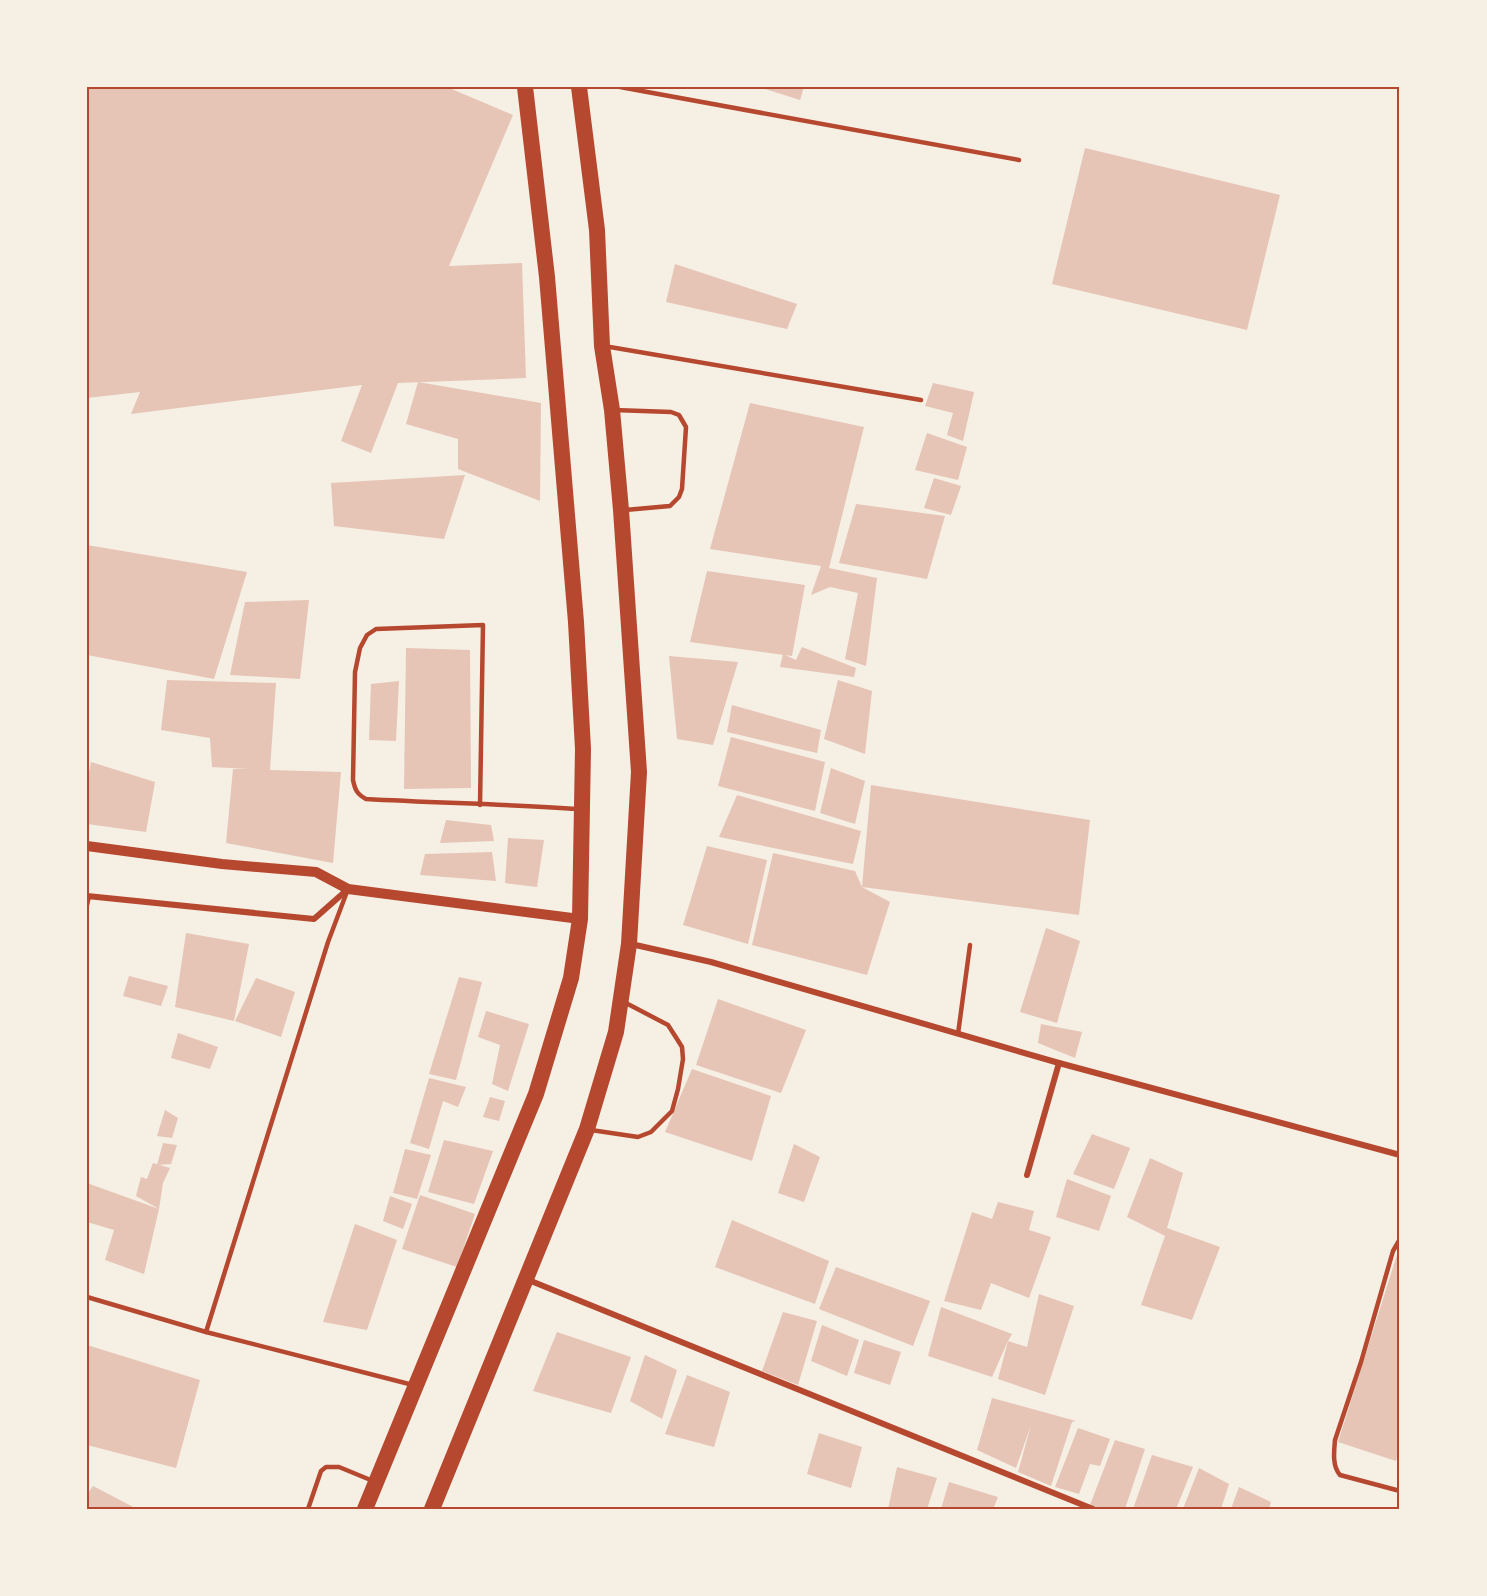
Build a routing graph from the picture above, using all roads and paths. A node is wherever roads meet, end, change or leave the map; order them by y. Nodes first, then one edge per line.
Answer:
1 (524, 87) edge
2 (579, 87) edge
3 (620, 87) edge
4 (1019, 160) dead end
5 (602, 346) junction
6 (921, 400) dead end
7 (612, 410) junction
8 (621, 510) junction
9 (480, 805) junction
10 (582, 809) junction
11 (87, 846) edge
12 (348, 889) junction
13 (88, 896) edge
14 (87, 905) edge
15 (580, 919) junction
16 (629, 944) junction
17 (970, 945) dead end
18 (622, 1001) junction
19 (958, 1034) junction
20 (1059, 1063) junction
21 (587, 1129) junction
22 (1400, 1155) edge
23 (1027, 1175) dead end
24 (1400, 1239) edge
25 (526, 1279) junction
26 (87, 1297) edge
27 (206, 1332) junction
28 (416, 1386) junction
29 (376, 1482) junction
30 (1400, 1491) edge
31 (308, 1509) edge
32 (365, 1509) edge
33 (432, 1509) edge
34 (1093, 1509) edge

1 - 10 highway
2 - 5 highway
3 - 4 lane
5 - 6 lane
5 - 7 highway
7 - 8 highway
7 - 8 lane
8 - 16 highway
9 - 9 lane
9 - 10 lane
10 - 15 highway
11 - 12 street
12 - 13 street
12 - 15 street
12 - 27 lane
13 - 14 lane
15 - 28 highway
16 - 18 highway
16 - 19 street
17 - 19 lane
18 - 21 highway
18 - 21 lane
19 - 20 street
20 - 22 street
20 - 23 street
21 - 25 highway
24 - 30 lane
25 - 33 highway
25 - 34 street
26 - 27 lane
27 - 28 lane
28 - 29 highway
29 - 31 lane
29 - 32 highway

